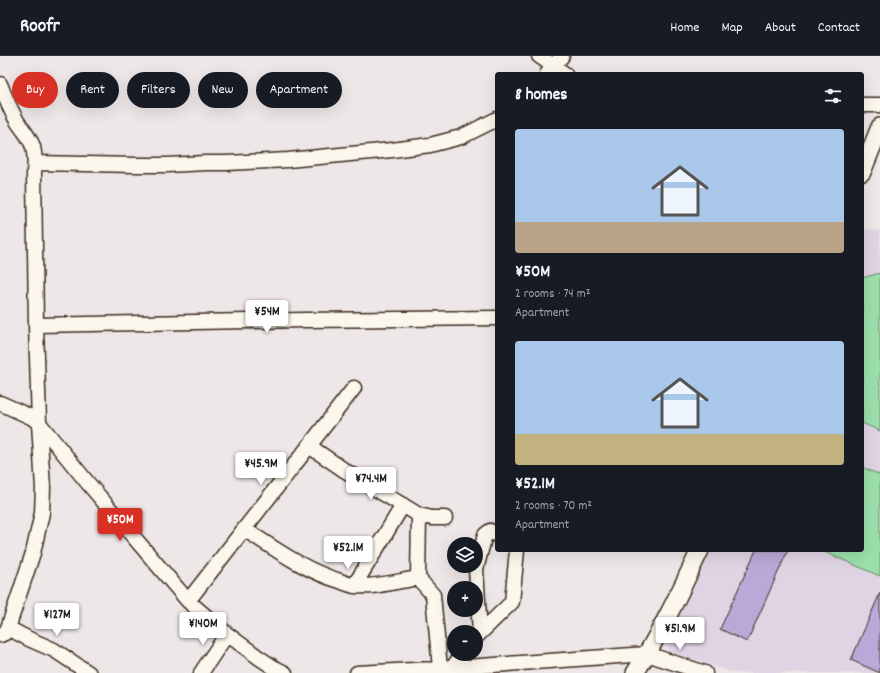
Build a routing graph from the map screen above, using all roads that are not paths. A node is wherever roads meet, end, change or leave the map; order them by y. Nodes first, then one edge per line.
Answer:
1 (539, 56) edge
2 (557, 68) edge
3 (0, 84) edge
4 (864, 105) edge
5 (880, 105) edge
6 (495, 119) edge
7 (880, 128) edge
8 (35, 163) junction
9 (864, 167) edge
10 (495, 318) edge
11 (36, 325) junction
12 (354, 388) dead end
13 (0, 403) edge
14 (39, 423) junction
15 (309, 446) junction
16 (403, 505) junction
17 (418, 514) junction
18 (445, 518) dead end
19 (244, 529) junction
20 (495, 534) edge
21 (517, 552) edge
22 (699, 552) edge
23 (418, 578) junction
24 (354, 586) junction
25 (188, 600) junction
26 (478, 625) edge
27 (483, 630) edge
28 (4, 631) edge
29 (227, 634) junction
30 (647, 654) junction
31 (454, 661) edge
32 (446, 668) junction
33 (89, 673) edge
34 (201, 673) edge
35 (285, 673) edge
36 (357, 673) edge
37 (635, 673) edge
38 (705, 673) edge

1 - 2 street
3 - 8 street
4 - 5 street
6 - 8 street
7 - 9 street
8 - 11 street
10 - 11 street
11 - 14 street
12 - 15 street
13 - 14 street
14 - 25 street
14 - 28 street
15 - 16 street
15 - 19 street
16 - 17 street
16 - 24 street
17 - 18 street
17 - 23 street
19 - 24 street
19 - 25 street
20 - 26 street
21 - 27 street
22 - 30 street
23 - 24 street
23 - 32 street
25 - 29 street
28 - 33 street
29 - 34 street
29 - 35 street
30 - 32 street
30 - 37 street
30 - 38 street
31 - 32 street
32 - 36 street

